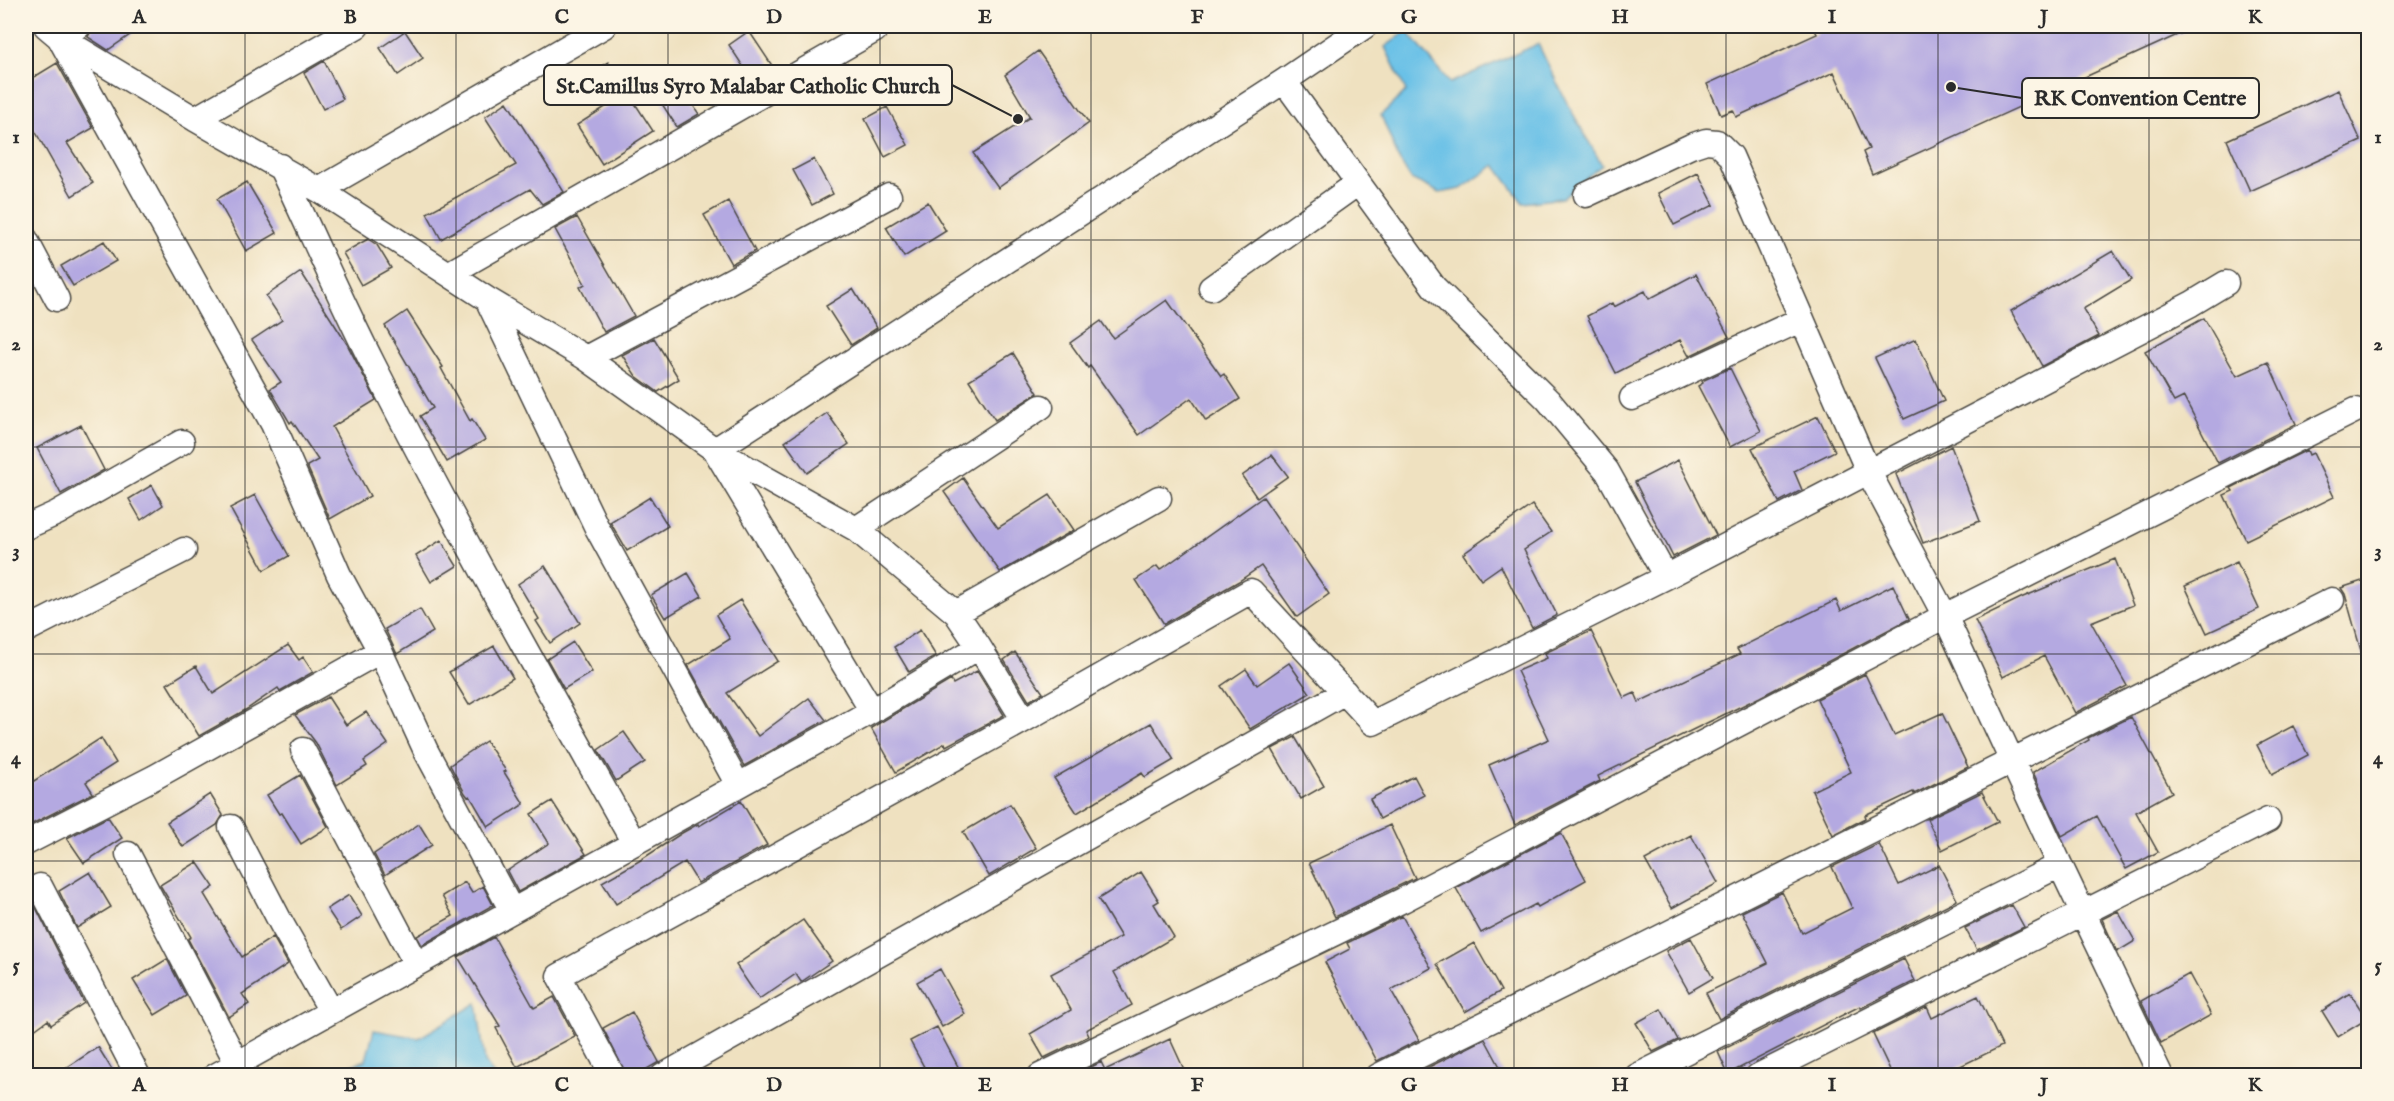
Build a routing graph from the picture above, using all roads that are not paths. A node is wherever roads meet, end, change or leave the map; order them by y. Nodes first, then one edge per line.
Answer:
1 (357, 26) edge
2 (604, 26) edge
3 (1365, 26) edge
4 (61, 29) edge
5 (875, 30) dead end
6 (1284, 81) junction
7 (195, 119) junction
8 (280, 166) junction
9 (1358, 183) junction
10 (319, 189) junction
11 (1586, 195) dead end
12 (889, 196) dead end
13 (26, 240) edge
14 (450, 273) junction
15 (2226, 283) dead end
16 (1211, 288) dead end
17 (57, 299) dead end
18 (487, 299) junction
19 (1802, 319) junction
20 (586, 358) junction
21 (1632, 398) dead end
22 (1041, 407) dead end
23 (2356, 410) dead end
24 (182, 442) dead end
25 (715, 450) junction
26 (1868, 471) junction
27 (1159, 498) dead end
28 (26, 527) edge
29 (856, 529) junction
30 (184, 550) dead end
31 (1666, 577) junction
32 (2332, 600) dead end
33 (956, 613) junction
34 (1945, 616) junction
35 (26, 630) edge
36 (979, 647) junction
37 (380, 651) junction
38 (1345, 692) junction
39 (872, 711) junction
40 (1024, 720) junction
41 (303, 750) dead end
42 (2011, 760) junction
43 (738, 785) junction
44 (2268, 820) dead end
45 (231, 827) dead end
46 (26, 843) edge
47 (634, 843) junction
48 (128, 854) dead end
49 (2060, 865) junction
50 (40, 885) dead end
51 (512, 911) junction
52 (2083, 914) junction
53 (417, 963) junction
54 (331, 1011) junction
55 (237, 1064) junction
56 (1761, 1075) edge
57 (138, 1076) edge
58 (215, 1076) edge
59 (613, 1076) edge
60 (663, 1076) edge
61 (1040, 1076) edge
62 (1378, 1076) edge
63 (1637, 1076) edge
64 (2161, 1076) edge

1 - 7 street
2 - 10 street
3 - 6 street
4 - 7 street
4 - 37 street
5 - 14 street
6 - 9 street
6 - 25 street
7 - 8 street
8 - 10 street
8 - 47 street
9 - 16 street
9 - 31 street
10 - 14 street
11 - 19 street
12 - 20 street
13 - 17 street
14 - 18 street
15 - 26 street
18 - 20 street
18 - 43 street
19 - 21 street
19 - 26 street
20 - 25 street
22 - 29 street
23 - 34 street
24 - 28 street
25 - 29 street
25 - 39 street
26 - 31 street
26 - 34 street
27 - 33 street
29 - 33 street
30 - 35 street
31 - 38 street
32 - 42 street
33 - 36 street
34 - 42 street
34 - 61 street
36 - 39 street
36 - 40 street
37 - 46 street
37 - 51 street
38 - 40 street
38 - 60 street
39 - 43 street
40 - 59 street
41 - 53 street
42 - 49 street
42 - 62 street
43 - 47 street
44 - 52 street
45 - 54 street
47 - 51 street
48 - 55 street
49 - 52 street
49 - 63 street
50 - 57 street
51 - 53 street
52 - 56 street
52 - 64 street
53 - 54 street
54 - 55 street
55 - 58 street

